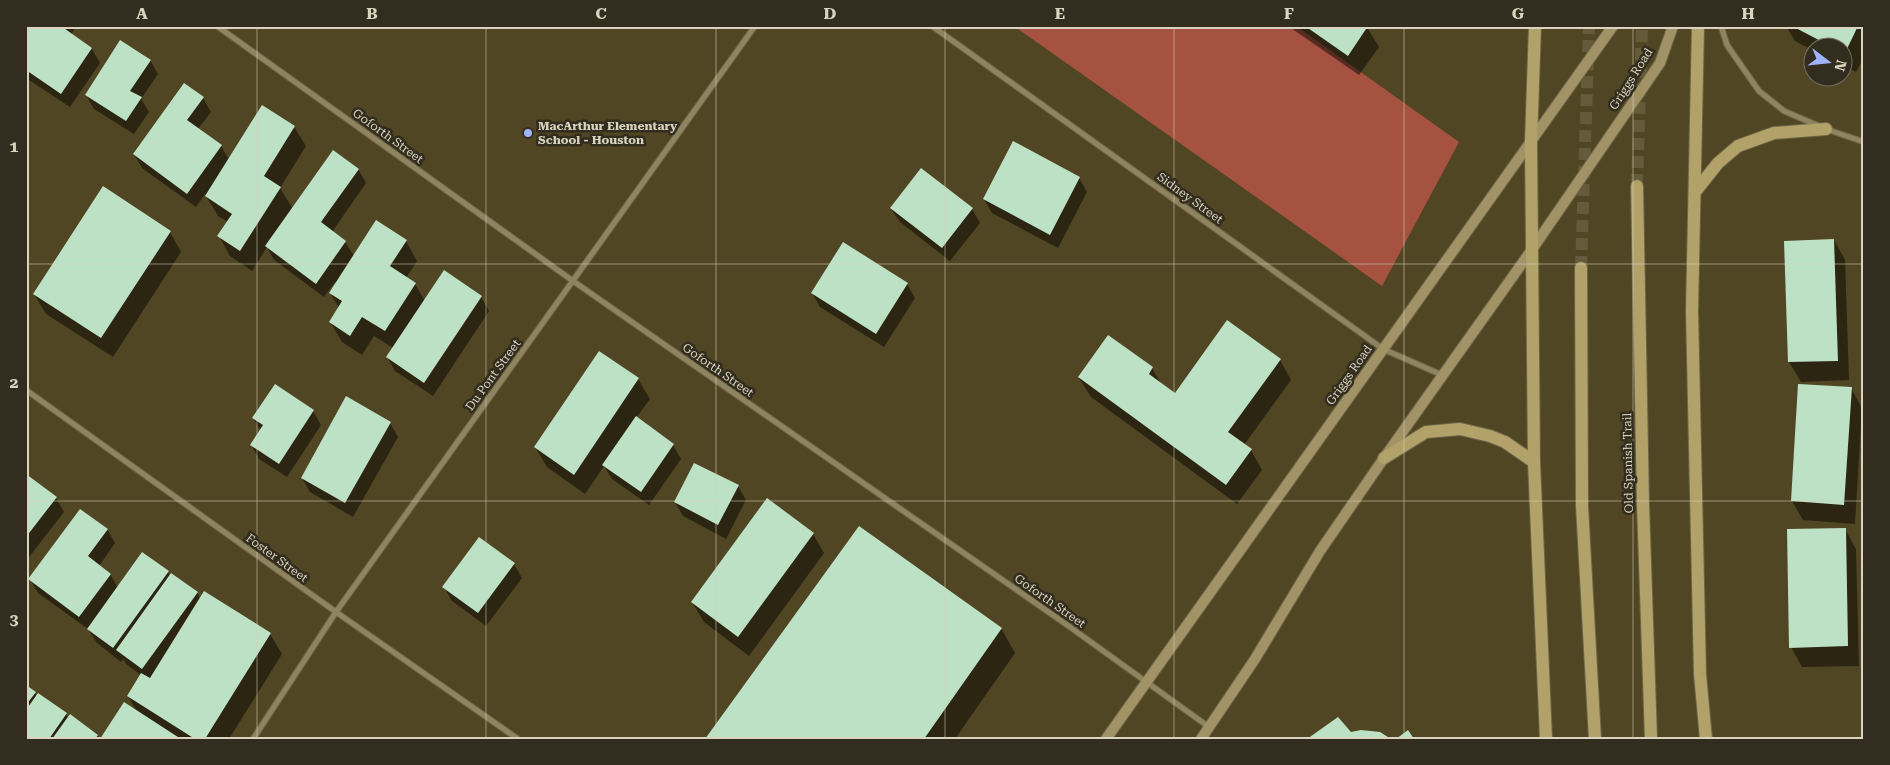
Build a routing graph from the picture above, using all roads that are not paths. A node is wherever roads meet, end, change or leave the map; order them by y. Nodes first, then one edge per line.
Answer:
1 (217, 26) edge
2 (754, 26) edge
3 (932, 26) edge
4 (1535, 26) edge
5 (1613, 26) edge
6 (1673, 26) edge
7 (1698, 26) edge
8 (1721, 26) edge
9 (1826, 129) junction
10 (1531, 142) junction
11 (1864, 142) edge
12 (1637, 186) tunnel mouth
13 (1695, 192) junction
14 (1533, 248) junction
15 (1581, 268) tunnel mouth
16 (573, 281) junction
17 (1384, 349) junction
18 (1443, 375) junction
19 (26, 390) edge
20 (1384, 458) junction
21 (1534, 462) junction
22 (336, 612) junction
23 (1146, 682) junction
24 (1209, 727) junction
25 (253, 739) edge
26 (518, 739) edge
27 (1106, 739) edge
28 (1201, 739) edge
29 (1546, 739) edge
30 (1595, 739) edge
31 (1651, 739) edge
32 (1706, 739) edge

1 - 16 street, Goforth Street
2 - 16 street, Du Pont Street
3 - 17 street, Sidney Street
4 - 10 main road
5 - 10 main road, Griggs Road
6 - 14 main road, Griggs Road
7 - 13 main road
8 - 9 street
9 - 11 street
9 - 13 main road
10 - 14 main road
10 - 17 main road, Griggs Road
12 - 31 main road, Old Spanish Trail
13 - 32 main road
14 - 18 main road, Griggs Road
14 - 21 main road
15 - 30 main road
16 - 22 street, Du Pont Street
16 - 23 street, Goforth Street
17 - 18 street, Sidney Street
17 - 23 main road, Griggs Road
18 - 20 main road, Griggs Road
19 - 22 street, Foster Street
20 - 21 main road
20 - 24 main road, Griggs Road
21 - 29 main road
22 - 25 street, Du Pont Street
22 - 26 street, Foster Street
23 - 24 street, Goforth Street
23 - 27 main road, Griggs Road
24 - 28 main road, Griggs Road

